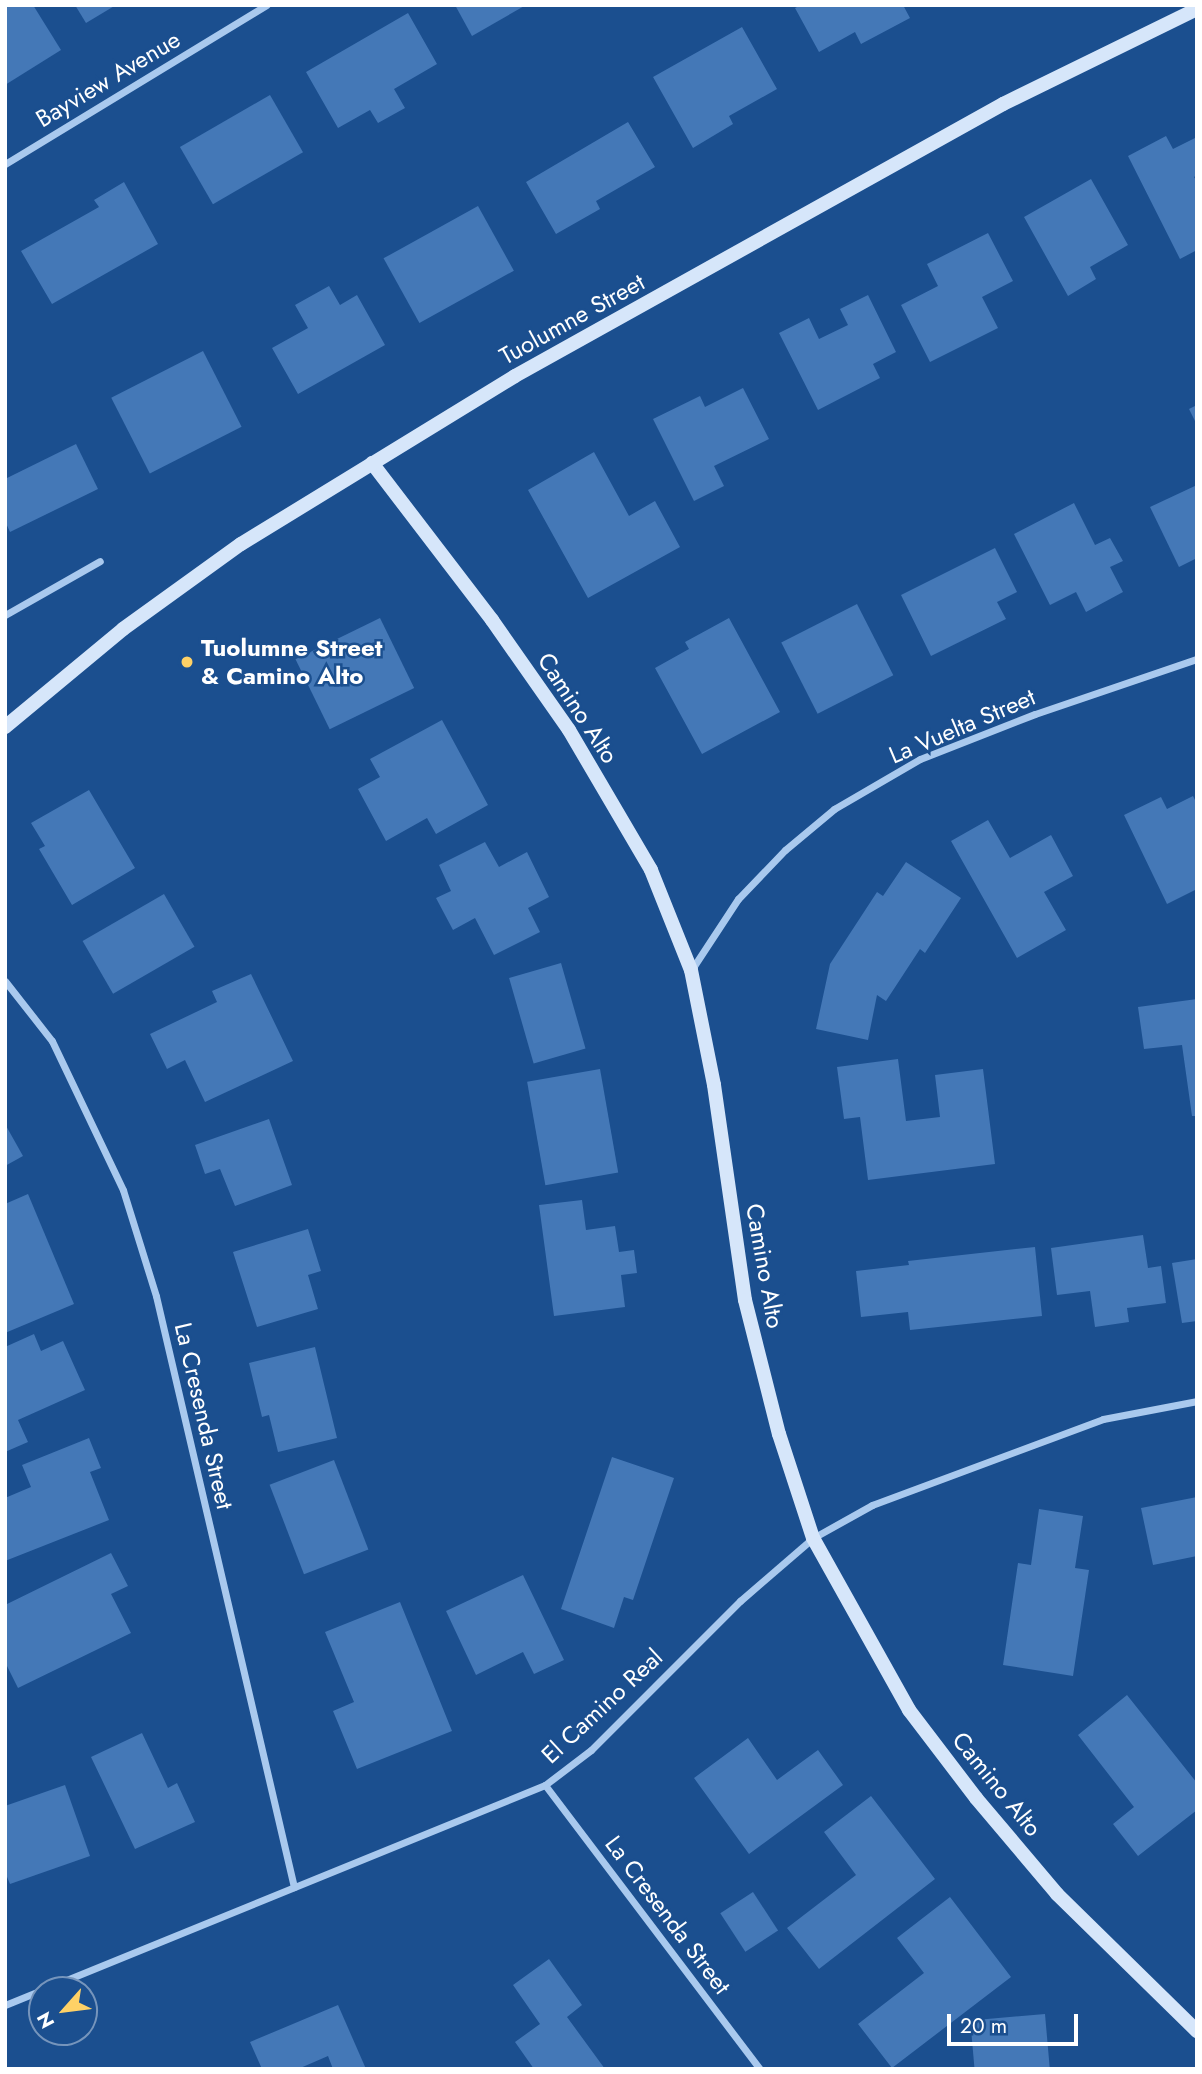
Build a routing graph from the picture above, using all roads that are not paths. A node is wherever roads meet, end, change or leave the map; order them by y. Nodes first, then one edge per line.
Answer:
1 (266, 5) edge
2 (1197, 9) edge
3 (5, 164) edge
4 (372, 463) junction
5 (100, 561) dead end
6 (5, 615) edge
7 (1197, 659) edge
8 (5, 727) edge
9 (691, 970) junction
10 (5, 981) edge
11 (1197, 1401) edge
12 (813, 1538) junction
13 (545, 1785) junction
14 (294, 1887) junction
15 (5, 2005) edge
16 (1197, 2031) edge
17 (760, 2069) edge

1 - 3 street, Bayview Avenue
2 - 4 street, Tuolumne Street
4 - 8 street, Tuolumne Street
4 - 9 street, Camino Alto
5 - 6 street
7 - 9 street, La Vuelta Street
9 - 12 street, Camino Alto
10 - 14 street, La Cresenda Street
11 - 12 street, El Camino Real
12 - 13 street, El Camino Real
12 - 16 street, Camino Alto
13 - 14 street, El Camino Real
13 - 17 street, La Cresenda Street
14 - 15 street, El Camino Real

